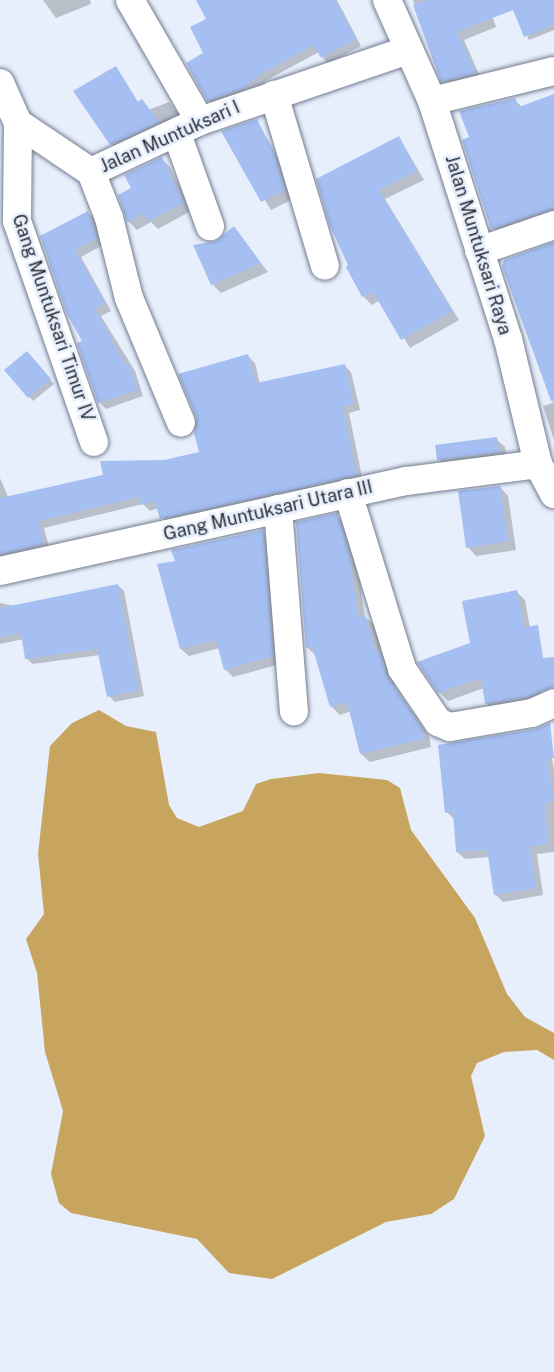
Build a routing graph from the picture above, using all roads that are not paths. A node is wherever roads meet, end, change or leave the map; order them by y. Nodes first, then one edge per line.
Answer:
1 (130, 0) edge
2 (387, 0) edge
3 (408, 50) junction
4 (554, 71) edge
5 (0, 83) edge
6 (274, 95) junction
7 (432, 101) junction
8 (18, 123) junction
9 (188, 127) junction
10 (91, 172) junction
11 (554, 225) edge
12 (210, 226) dead end
13 (479, 251) junction
14 (325, 266) dead end
15 (181, 423) dead end
16 (94, 441) dead end
17 (538, 464) junction
18 (348, 494) junction
19 (554, 494) edge
20 (278, 509) junction
21 (0, 571) edge
22 (554, 703) edge
23 (294, 711) dead end

1 - 9 street
2 - 3 street, Jalan Muntuksari Raya
3 - 6 street, Jalan Muntuksari I
3 - 7 street, Jalan Muntuksari Raya
4 - 7 street
5 - 8 street
6 - 9 street, Jalan Muntuksari I
6 - 14 street
7 - 13 street, Jalan Muntuksari Raya
8 - 10 street, Jalan Muntuksari I
8 - 16 street, Gang Muntuksari Timur IV
9 - 10 street, Jalan Muntuksari I
9 - 12 street
10 - 15 street
11 - 13 street
13 - 17 street, Jalan Muntuksari Raya
17 - 18 street, Gang Muntuksari Utara III
17 - 19 street, Jalan Muntuksari Raya
18 - 20 street, Gang Muntuksari Utara III
18 - 22 street
20 - 21 street, Gang Muntuksari Utara III
20 - 23 street

